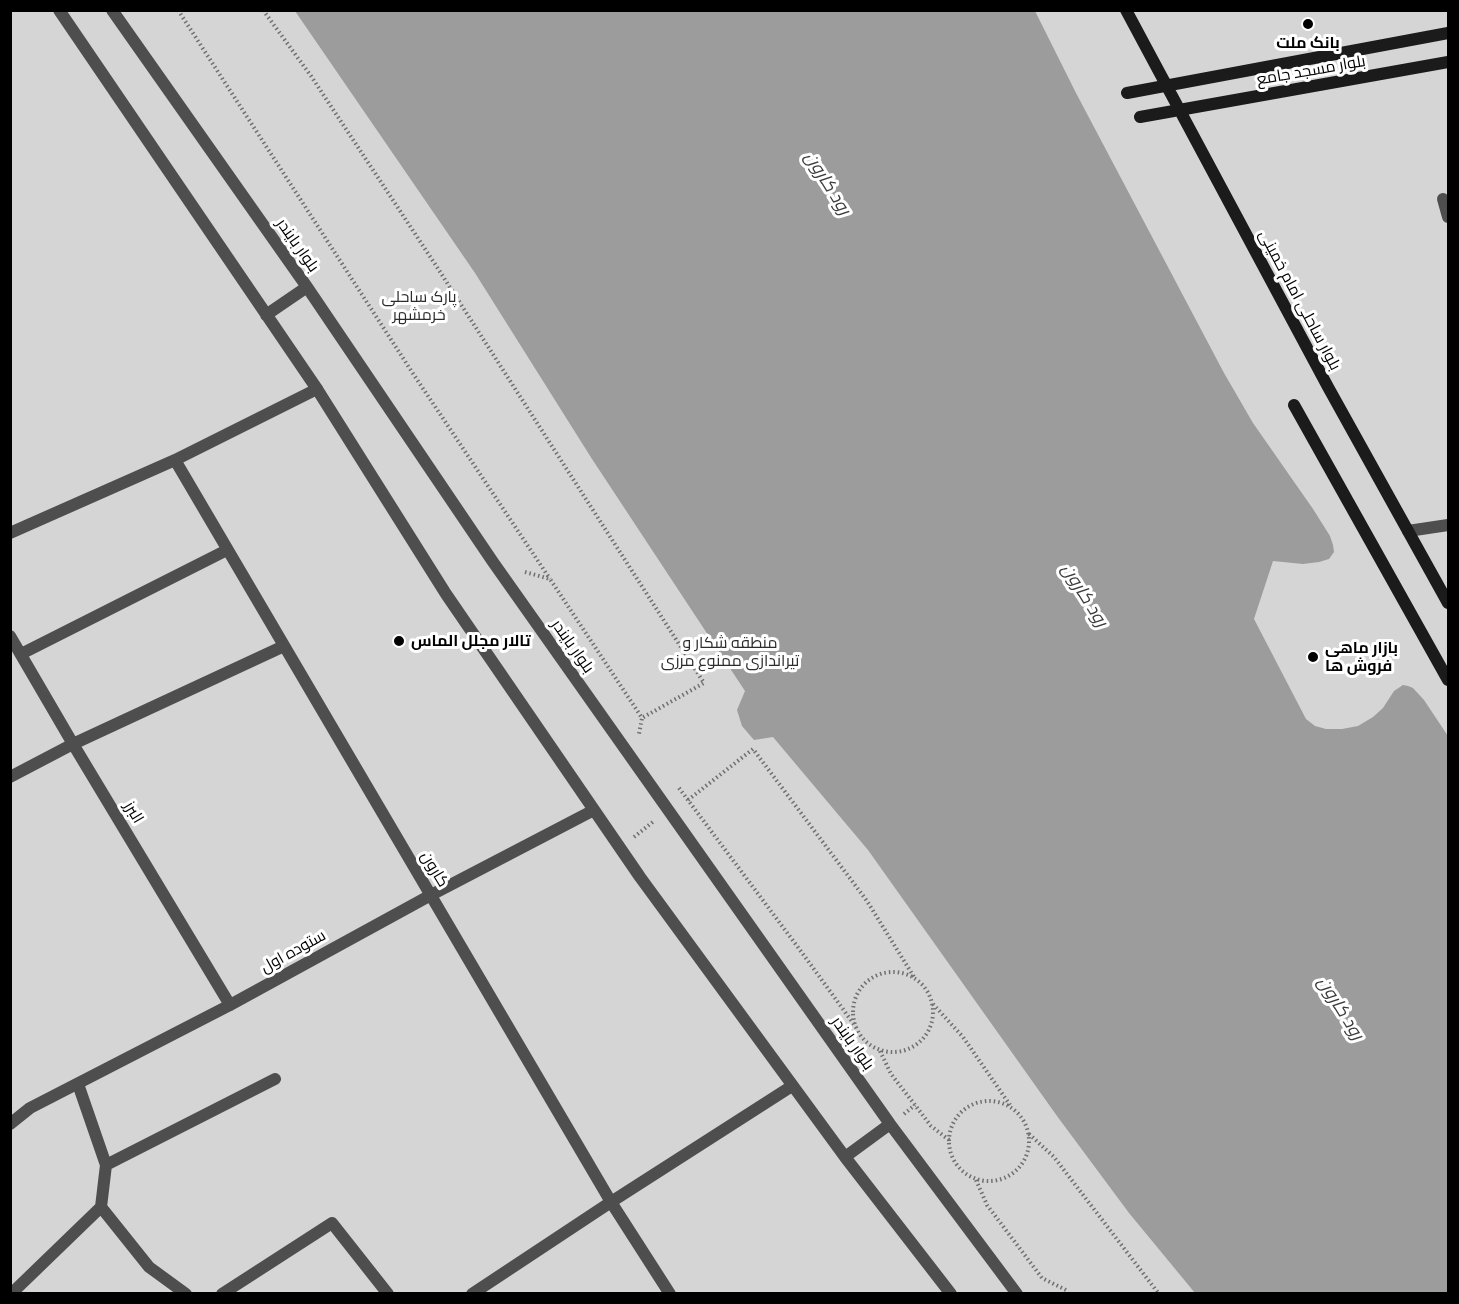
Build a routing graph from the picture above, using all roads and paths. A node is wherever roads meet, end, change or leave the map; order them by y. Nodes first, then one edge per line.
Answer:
1 (59, 10) edge
2 (112, 10) edge
3 (178, 10) edge
4 (263, 10) edge
5 (1126, 10) edge
6 (1449, 33) edge
7 (1449, 62) edge
8 (1166, 86) junction
9 (1127, 93) dead end
10 (1179, 111) junction
11 (1140, 117) dead end
12 (1443, 199) dead end
13 (1449, 217) edge
14 (307, 287) junction
15 (267, 315) junction
16 (318, 389) junction
17 (1294, 405) dead end
18 (175, 460) junction
19 (1449, 525) edge
20 (1408, 531) junction
21 (10, 533) edge
22 (227, 550) junction
23 (493, 562) junction
24 (550, 579) junction
25 (1449, 603) edge
26 (10, 636) edge
27 (284, 646) junction
28 (21, 654) junction
29 (1449, 680) edge
30 (642, 718) junction
31 (639, 736) dead end
32 (73, 744) junction
33 (10, 777) edge
34 (674, 782) dead end
35 (688, 800) junction
36 (594, 810) junction
37 (431, 895) junction
38 (914, 977) junction
39 (933, 1004) junction
40 (230, 1005) junction
41 (856, 1027) junction
42 (879, 1050) junction
43 (275, 1079) dead end
44 (78, 1084) junction
45 (792, 1086) junction
46 (1010, 1106) junction
47 (10, 1124) edge
48 (890, 1124) junction
49 (1029, 1133) junction
50 (949, 1140) junction
51 (844, 1157) junction
52 (106, 1165) junction
53 (976, 1179) junction
54 (611, 1202) junction
55 (101, 1207) junction
56 (11, 1293) edge
57 (186, 1293) edge
58 (222, 1293) edge
59 (388, 1293) edge
60 (472, 1293) edge
61 (670, 1293) edge
62 (951, 1293) edge
63 (1017, 1293) edge
64 (1068, 1293) edge
65 (1159, 1293) edge

1 - 15 street
2 - 14 street, بلوار بایندر
3 - 24 path
4 - 30 path
5 - 8 main road, بلوار ساحلی امام خمینی
6 - 8 main road, بلوار مسجد جامع
7 - 10 main road, بلوار مسجد جامع
8 - 9 main road, بلوار مسجد جامع
8 - 10 main road, بلوار ساحلی امام خمینی
10 - 11 main road, بلوار مسجد جامع
10 - 20 main road, بلوار ساحلی امام خمینی
12 - 13 street
14 - 15 street
14 - 23 street, بلوار بایندر
15 - 16 street
16 - 18 street
16 - 36 street
17 - 29 main road
18 - 21 street
18 - 22 street, کارون
19 - 20 street
20 - 25 main road, بلوار ساحلی امام خمینی
22 - 27 street, کارون
22 - 28 street
23 - 24 path
23 - 48 street, بلوار بایندر
24 - 30 path
26 - 28 street, البرز
27 - 32 street
27 - 37 street, کارون
28 - 32 street, البرز
30 - 31 path
32 - 33 street
32 - 40 street, البرز
34 - 35 path
35 - 38 path
35 - 41 path
36 - 37 street, ستوده اول
36 - 45 street
37 - 40 street, ستوده اول
37 - 54 street, کارون
38 - 39 path
38 - 41 path
39 - 42 path
39 - 46 path
40 - 44 street, ستوده اول
41 - 42 path
42 - 50 path
43 - 52 street
44 - 47 street, ستوده اول
44 - 52 street
45 - 51 street
45 - 54 street
46 - 49 path
46 - 50 path
48 - 51 street
48 - 63 street, بلوار بایندر
49 - 53 path
49 - 65 path
50 - 53 path
51 - 62 street
52 - 55 street
53 - 64 path
54 - 60 street
54 - 61 street, کارون
55 - 56 street
55 - 57 street
58 - 59 street

